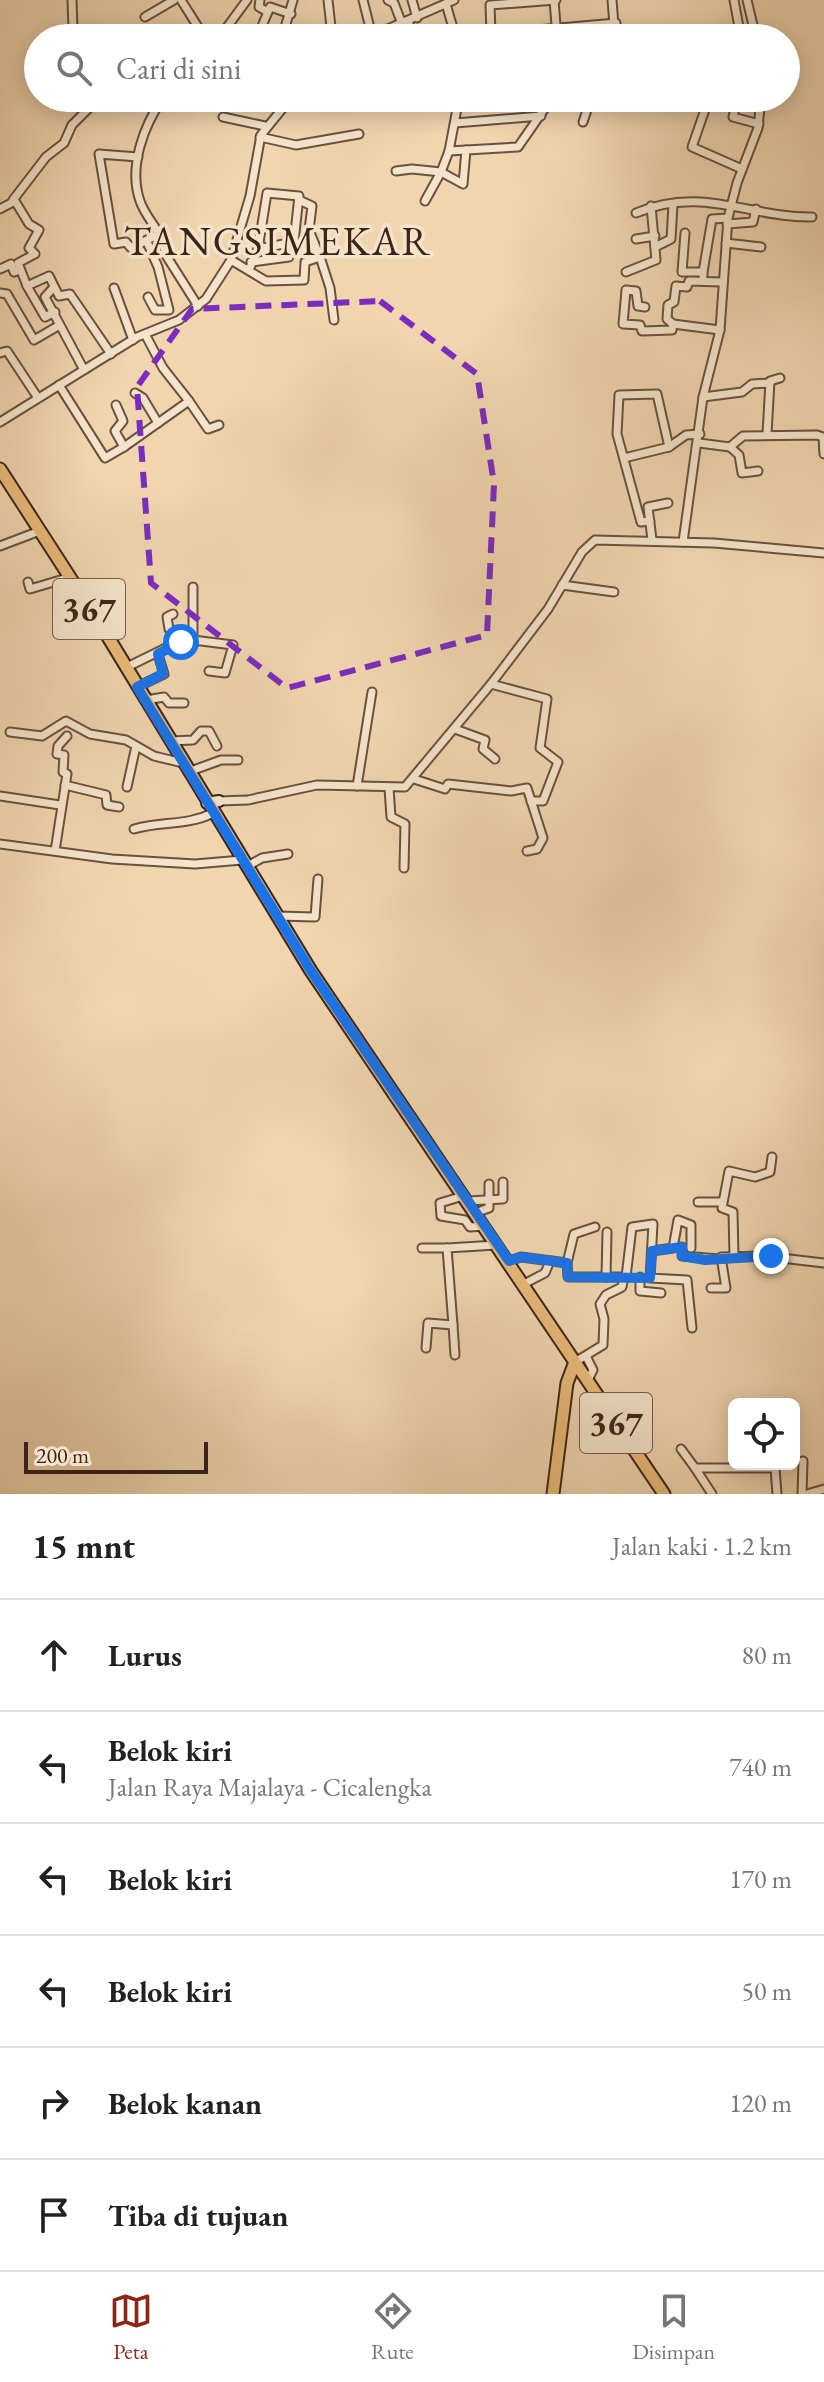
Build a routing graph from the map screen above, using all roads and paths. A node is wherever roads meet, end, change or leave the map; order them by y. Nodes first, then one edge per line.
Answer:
1 (72, 0) edge
2 (174, 0) edge
3 (181, 0) edge
4 (247, 0) edge
5 (260, 0) edge
6 (293, 0) edge
7 (328, 0) edge
8 (363, 0) edge
9 (388, 0) edge
10 (412, 0) edge
11 (555, 0) edge
12 (612, 0) edge
13 (734, 0) edge
14 (747, 0) edge
15 (450, 2) edge
16 (510, 2) edge
17 (266, 11) junction
18 (291, 14) junction
19 (145, 17) dead end
20 (409, 21) junction
21 (616, 23) joint
22 (73, 24) edge
23 (196, 24) edge
24 (229, 24) edge
25 (262, 24) edge
26 (287, 24) edge
27 (331, 24) edge
28 (369, 24) edge
29 (402, 24) edge
30 (410, 24) edge
31 (452, 24) edge
32 (491, 24) edge
33 (556, 24) edge
34 (604, 24) edge
35 (738, 24) edge
36 (753, 24) edge
37 (84, 112) edge
38 (155, 112) edge
39 (278, 112) edge
40 (457, 112) edge
41 (543, 112) edge
42 (586, 112) edge
43 (704, 112) edge
44 (734, 112) edge
45 (760, 112) edge
46 (541, 116) junction
47 (223, 117) dead end
48 (583, 122) dead end
49 (455, 123) junction
50 (759, 124) junction
51 (265, 126) junction
52 (359, 134) dead end
53 (260, 137) junction
54 (466, 150) junction
55 (449, 151) junction
56 (138, 157) junction
57 (742, 169) junction
58 (396, 171) dead end
59 (441, 172) junction
60 (13, 200) junction
61 (299, 200) junction
62 (425, 201) dead end
63 (673, 204) junction
64 (731, 204) junction
65 (651, 206) junction
66 (0, 209) edge
67 (756, 209) junction
68 (636, 213) dead end
69 (812, 217) dead end
70 (728, 221) junction
71 (685, 233) dead end
72 (159, 234) junction
73 (655, 236) junction
74 (636, 239) dead end
75 (147, 242) junction
76 (726, 243) junction
77 (288, 244) junction
78 (655, 247) junction
79 (761, 247) dead end
80 (258, 249) junction
81 (320, 257) junction
82 (231, 260) junction
83 (250, 266) junction
84 (0, 269) edge
85 (20, 270) junction
86 (626, 272) dead end
87 (703, 272) junction
88 (703, 282) junction
89 (721, 282) junction
90 (27, 286) junction
91 (54, 287) junction
92 (114, 288) dead end
93 (0, 293) edge
94 (148, 297) dead end
95 (198, 306) junction
96 (645, 307) dead end
97 (166, 311) junction
98 (55, 312) junction
99 (334, 320) dead end
100 (169, 324) junction
101 (673, 324) junction
102 (58, 326) junction
103 (720, 330) junction
104 (145, 334) junction
105 (133, 340) junction
106 (0, 353) edge
107 (111, 354) junction
108 (84, 370) junction
109 (780, 378) dead end
110 (770, 383) junction
111 (59, 385) junction
112 (135, 393) dead end
113 (703, 397) junction
114 (38, 398) junction
115 (189, 401) junction
116 (116, 405) dead end
117 (0, 422) edge
118 (158, 423) junction
119 (219, 425) dead end
120 (700, 434) junction
121 (767, 434) junction
122 (824, 437) edge
123 (699, 443) junction
124 (124, 447) junction
125 (669, 447) junction
126 (730, 447) junction
127 (824, 454) edge
128 (624, 458) junction
129 (0, 471) edge
130 (758, 471) dead end
131 (668, 503) dead end
132 (650, 521) junction
133 (37, 532) junction
134 (652, 540) junction
135 (683, 542) junction
136 (0, 546) edge
137 (824, 553) edge
138 (67, 578) junction
139 (28, 582) dead end
140 (562, 585) junction
141 (193, 587) dead end
142 (614, 592) dead end
143 (173, 614) dead end
144 (193, 640) junction
145 (181, 642) junction
146 (158, 654) junction
147 (125, 668) junction
148 (209, 671) dead end
149 (491, 684) junction
150 (137, 687) junction
151 (372, 692) dead end
152 (146, 700) junction
153 (184, 703) dead end
154 (455, 729) junction
155 (10, 732) dead end
156 (67, 736) dead end
157 (136, 746) junction
158 (217, 746) dead end
159 (179, 756) junction
160 (495, 759) dead end
161 (238, 760) dead end
162 (414, 779) junction
163 (65, 785) junction
164 (357, 786) junction
165 (127, 787) dead end
166 (389, 788) junction
167 (0, 796) edge
168 (531, 801) junction
169 (60, 805) junction
170 (213, 805) junction
171 (119, 807) dead end
172 (134, 829) dead end
173 (0, 844) edge
174 (55, 851) junction
175 (527, 851) dead end
176 (288, 854) dead end
177 (244, 864) junction
178 (404, 868) dead end
179 (318, 879) dead end
180 (277, 916) junction
181 (772, 1157) dead end
182 (503, 1182) dead end
183 (489, 1184) dead end
184 (466, 1198) junction
185 (490, 1199) junction
186 (698, 1202) dead end
187 (721, 1202) junction
188 (475, 1213) junction
189 (484, 1226) junction
190 (595, 1227) dead end
191 (607, 1232) dead end
192 (498, 1245) junction
193 (674, 1247) junction
194 (422, 1248) dead end
195 (447, 1248) junction
196 (691, 1248) dead end
197 (652, 1251) junction
198 (734, 1257) junction
199 (720, 1259) junction
200 (509, 1261) junction
201 (550, 1261) junction
202 (567, 1263) junction
203 (824, 1263) edge
204 (606, 1277) junction
205 (625, 1277) junction
206 (640, 1277) junction
207 (650, 1278) junction
208 (524, 1284) junction
209 (711, 1288) dead end
210 (661, 1293) dead end
211 (429, 1313) dead end
212 (428, 1323) junction
213 (453, 1325) junction
214 (692, 1328) dead end
215 (426, 1348) dead end
216 (455, 1355) dead end
217 (577, 1357) junction
218 (681, 1449) dead end
219 (803, 1461) dead end
220 (695, 1468) junction
221 (824, 1489) edge
222 (553, 1494) edge
223 (664, 1494) edge
224 (712, 1494) edge
225 (777, 1494) edge
226 (804, 1494) edge

1 - 22 street
2 - 19 street
3 - 23 street
4 - 24 street
5 - 17 street
6 - 18 street
7 - 27 street
8 - 28 street
9 - 20 street
10 - 20 street
11 - 16 street
11 - 33 street
12 - 21 street
13 - 35 street
14 - 36 street
15 - 20 street
15 - 31 street
16 - 32 street
17 - 18 street
17 - 25 street
18 - 26 street
20 - 29 street
20 - 30 street
21 - 34 street
37 - 60 street
38 - 56 street
39 - 51 street
40 - 49 street
41 - 46 street
42 - 48 street
43 - 57 street
44 - 50 street
45 - 50 street
46 - 49 street
46 - 54 street
47 - 51 street
49 - 55 street
50 - 57 street
51 - 53 street
52 - 53 street
53 - 82 street
54 - 55 street
54 - 59 street
55 - 59 street
56 - 72 street
56 - 75 street
57 - 64 street
58 - 59 street
59 - 62 street
60 - 66 street
60 - 85 street
61 - 77 street
61 - 80 street
61 - 81 street
63 - 64 street
63 - 65 street
63 - 78 street
64 - 67 street
64 - 70 street
65 - 68 street
65 - 73 street
67 - 69 street
67 - 70 street
70 - 76 street
70 - 87 street
71 - 87 street
72 - 75 street
72 - 95 street
73 - 74 street
73 - 78 street
75 - 97 street
76 - 79 street
76 - 89 street
77 - 80 street
77 - 83 street
78 - 86 street
80 - 83 street
81 - 83 street
81 - 99 street
82 - 83 street
82 - 95 street
84 - 85 street
85 - 90 street
87 - 88 street
88 - 89 street
88 - 101 street
89 - 103 street
90 - 91 street
90 - 98 street
91 - 98 street
91 - 107 street
92 - 105 street
93 - 102 street
94 - 97 street
95 - 100 street
96 - 101 street
97 - 100 street
98 - 102 street
100 - 104 street
101 - 103 street
102 - 108 street
103 - 113 street
104 - 105 street
104 - 115 street
105 - 107 street
106 - 114 street
107 - 108 street
108 - 111 street
109 - 110 street
110 - 113 street
110 - 121 street
111 - 114 street
111 - 124 street
112 - 118 street
113 - 120 street
114 - 117 street
115 - 118 street
115 - 119 street
116 - 124 street
118 - 124 street
120 - 123 street
120 - 125 street
121 - 122 street
121 - 126 street
122 - 127 street
123 - 126 street
123 - 135 street
125 - 128 street
125 - 128 street
126 - 130 street
128 - 132 street
129 - 133 main road, 367
131 - 132 street
132 - 134 street
133 - 136 street
133 - 138 main road, 367
134 - 135 street
134 - 140 street
135 - 137 street
138 - 139 street
138 - 147 main road, 367
140 - 142 street
140 - 149 street
141 - 144 street
143 - 145 street
144 - 145 street
144 - 148 street
145 - 146 street
146 - 147 street
146 - 150 street
147 - 150 main road, 367
149 - 154 street
149 - 168 street
150 - 152 main road, 367
151 - 164 street
152 - 153 street
152 - 159 main road, 367
154 - 160 street
154 - 162 street
155 - 157 street
156 - 163 street
157 - 159 street
157 - 165 street
158 - 159 street
159 - 161 street
159 - 170 main road, 367
162 - 166 street
162 - 168 street
163 - 169 street
163 - 171 street
164 - 166 street
164 - 170 street
166 - 178 street
167 - 169 street
168 - 175 street
169 - 174 street
170 - 172 street
170 - 177 main road, 367
173 - 174 street
174 - 177 street
176 - 177 street
177 - 180 main road, 367
179 - 180 street
180 - 184 main road, 367
181 - 187 street
182 - 185 street
183 - 185 street
184 - 185 street
184 - 188 main road, 367
184 - 189 street
185 - 188 street
186 - 187 street
187 - 198 street
188 - 189 main road, 367
189 - 192 main road, 367
190 - 202 street
191 - 204 street
192 - 195 street
192 - 200 main road, 367
193 - 196 street
193 - 197 street
193 - 199 street
194 - 195 street
195 - 213 street
197 - 205 street
197 - 207 street
198 - 199 street
198 - 203 street
199 - 209 street
200 - 201 street
200 - 208 main road, 367
201 - 202 street
201 - 208 street
202 - 204 street
204 - 205 street
205 - 206 street
205 - 217 street
206 - 207 street
206 - 210 street
207 - 214 street
208 - 217 main road, 367
211 - 212 street
212 - 213 street
212 - 215 street
213 - 216 street
217 - 222 main road
217 - 223 main road, 367
218 - 220 street
219 - 226 street
220 - 224 street
220 - 225 street
221 - 226 street

